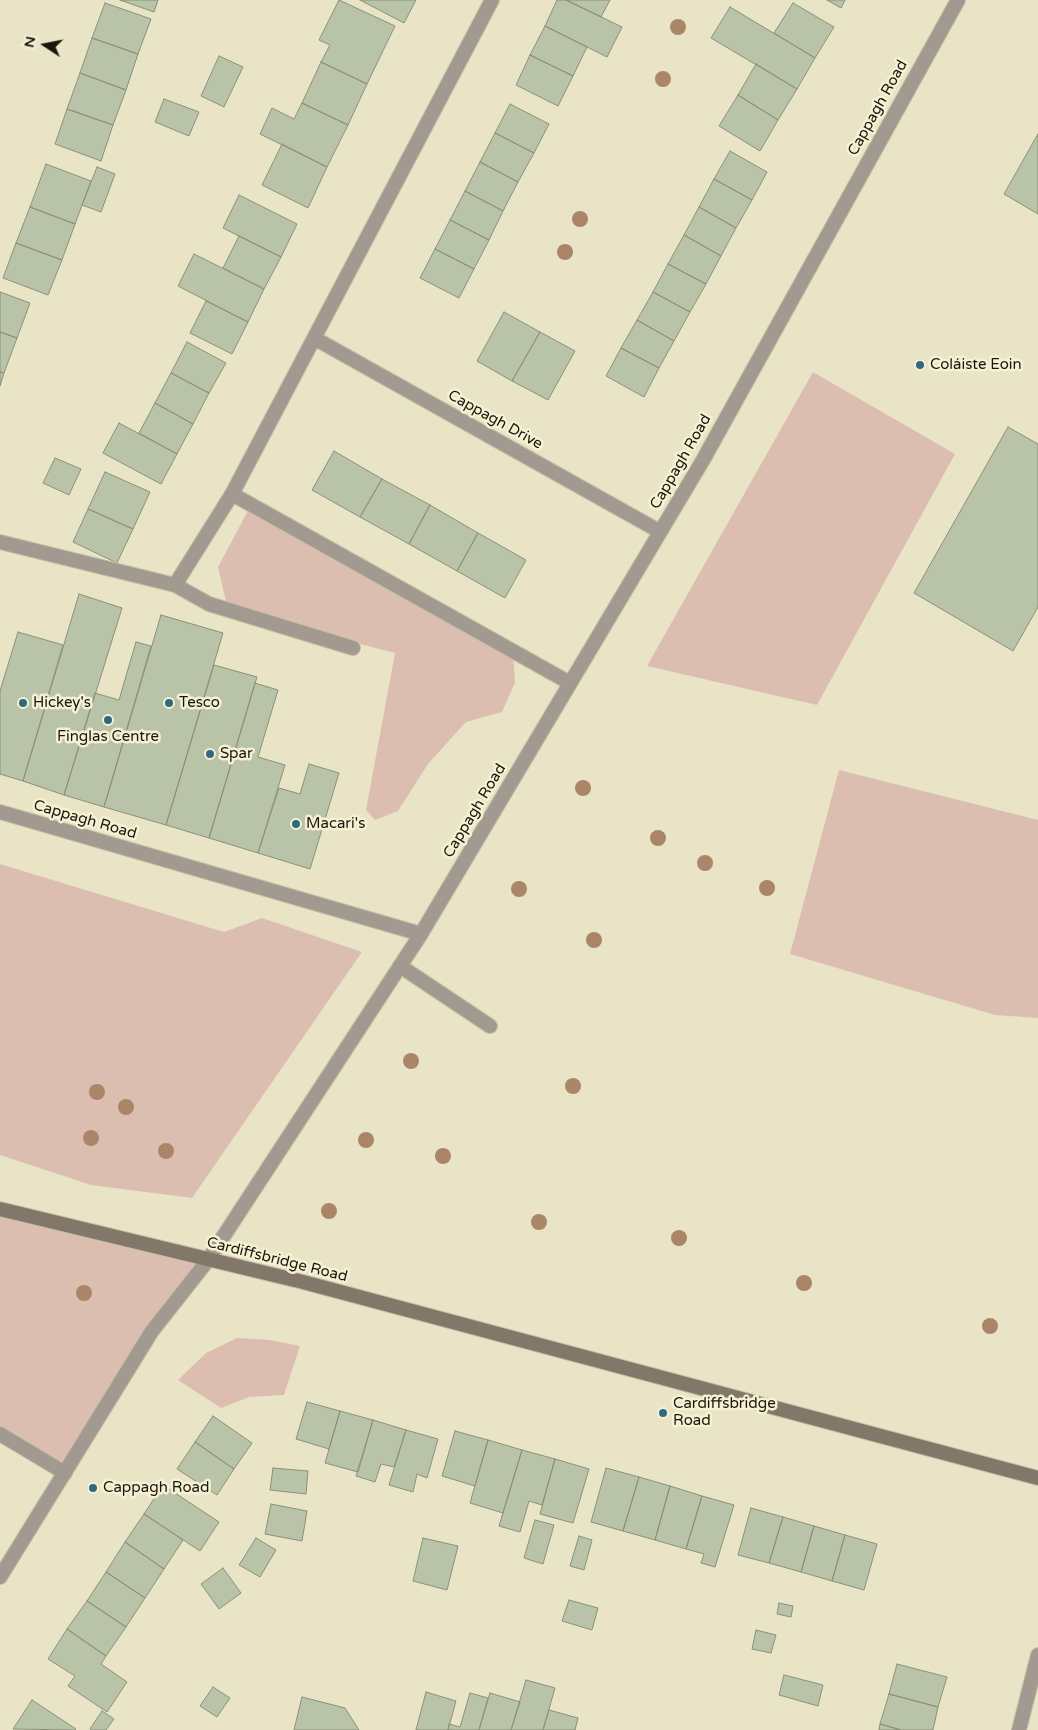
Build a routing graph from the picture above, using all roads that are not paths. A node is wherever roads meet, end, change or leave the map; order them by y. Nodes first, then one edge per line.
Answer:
1 (492, 0) edge
2 (958, 0) edge
3 (314, 338) junction
4 (232, 494) junction
5 (659, 531) junction
6 (0, 542) edge
7 (175, 586) junction
8 (353, 648) dead end
9 (570, 683) junction
10 (0, 812) edge
11 (421, 934) junction
12 (400, 966) junction
13 (490, 1026) dead end
14 (0, 1209) edge
15 (208, 1260) junction
16 (0, 1434) edge
17 (65, 1473) junction
18 (1038, 1478) edge
19 (0, 1577) edge
20 (1038, 1655) edge
21 (1018, 1730) edge

1 - 3 street
2 - 5 street, Cappagh Road
3 - 4 street
3 - 5 street, Cappagh Drive
4 - 7 street
4 - 9 street
5 - 9 street, Cappagh Road
6 - 7 street
7 - 8 street
9 - 11 street, Cappagh Road
10 - 11 street, Cappagh Road
11 - 12 street, Cappagh Road
12 - 13 street
12 - 15 street, Cappagh Road
14 - 15 main road, Cardiffsbridge Road
15 - 17 street, Cappagh Road
15 - 18 main road, Cardiffsbridge Road
16 - 17 street
17 - 19 street, Cappagh Road
20 - 21 street

